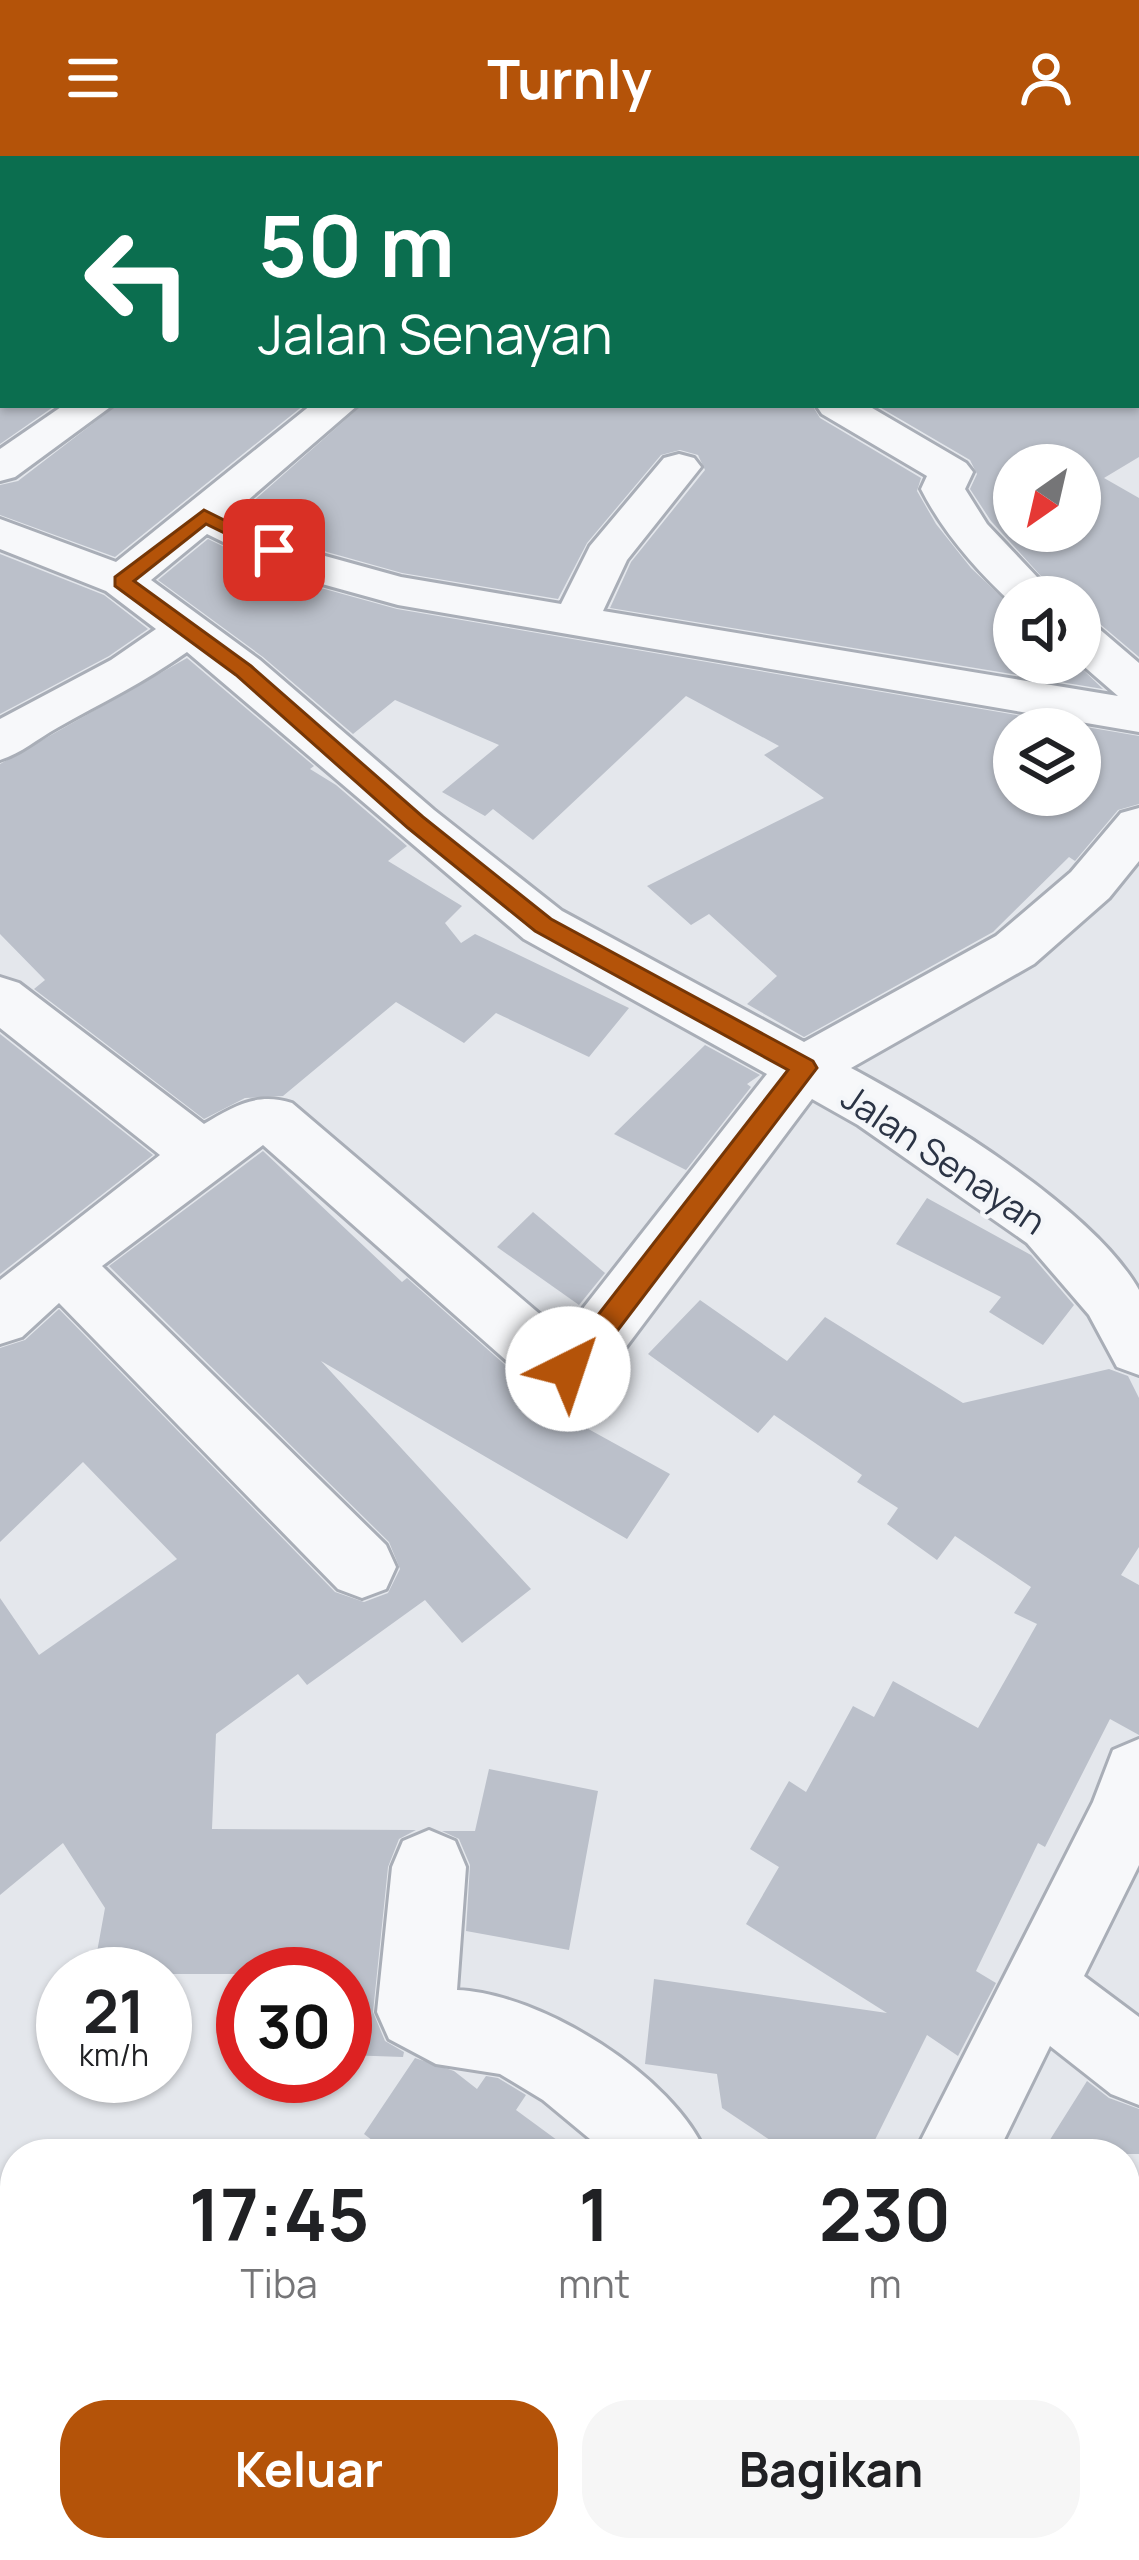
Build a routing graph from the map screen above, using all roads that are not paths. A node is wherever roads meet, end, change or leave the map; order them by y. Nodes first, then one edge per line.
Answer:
1 (88, 408) edge
2 (333, 408) edge
3 (842, 408) edge
4 (679, 467) dead end
5 (0, 468) edge
6 (204, 516) junction
7 (0, 533) edge
8 (1009, 576) edge
9 (122, 581) junction
10 (575, 622) junction
11 (185, 631) junction
12 (1101, 656) edge
13 (1139, 689) edge
14 (1139, 716) edge
15 (0, 743) edge
16 (1139, 826) edge
17 (0, 998) edge
18 (804, 1068) junction
19 (202, 1155) junction
20 (60, 1264) junction
21 (0, 1318) edge
22 (1139, 1348) edge
23 (362, 1567) dead end
24 (1139, 1775) edge
25 (429, 1867) dead end
26 (1038, 1989) junction
27 (1139, 2066) edge
28 (651, 2139) edge
29 (962, 2139) edge

1 - 5 street
2 - 6 street
3 - 8 street
4 - 10 street
6 - 9 street
6 - 10 street
7 - 9 street, Jalan Senayan
9 - 11 street, Jalan Senayan
10 - 14 street
11 - 15 street
11 - 18 street, Jalan Senayan
12 - 13 street
16 - 18 street
17 - 19 street
18 - 19 street
18 - 22 street, Jalan Senayan
19 - 20 street
20 - 21 street
20 - 23 street
24 - 26 street
25 - 28 street
26 - 27 street
26 - 29 street

